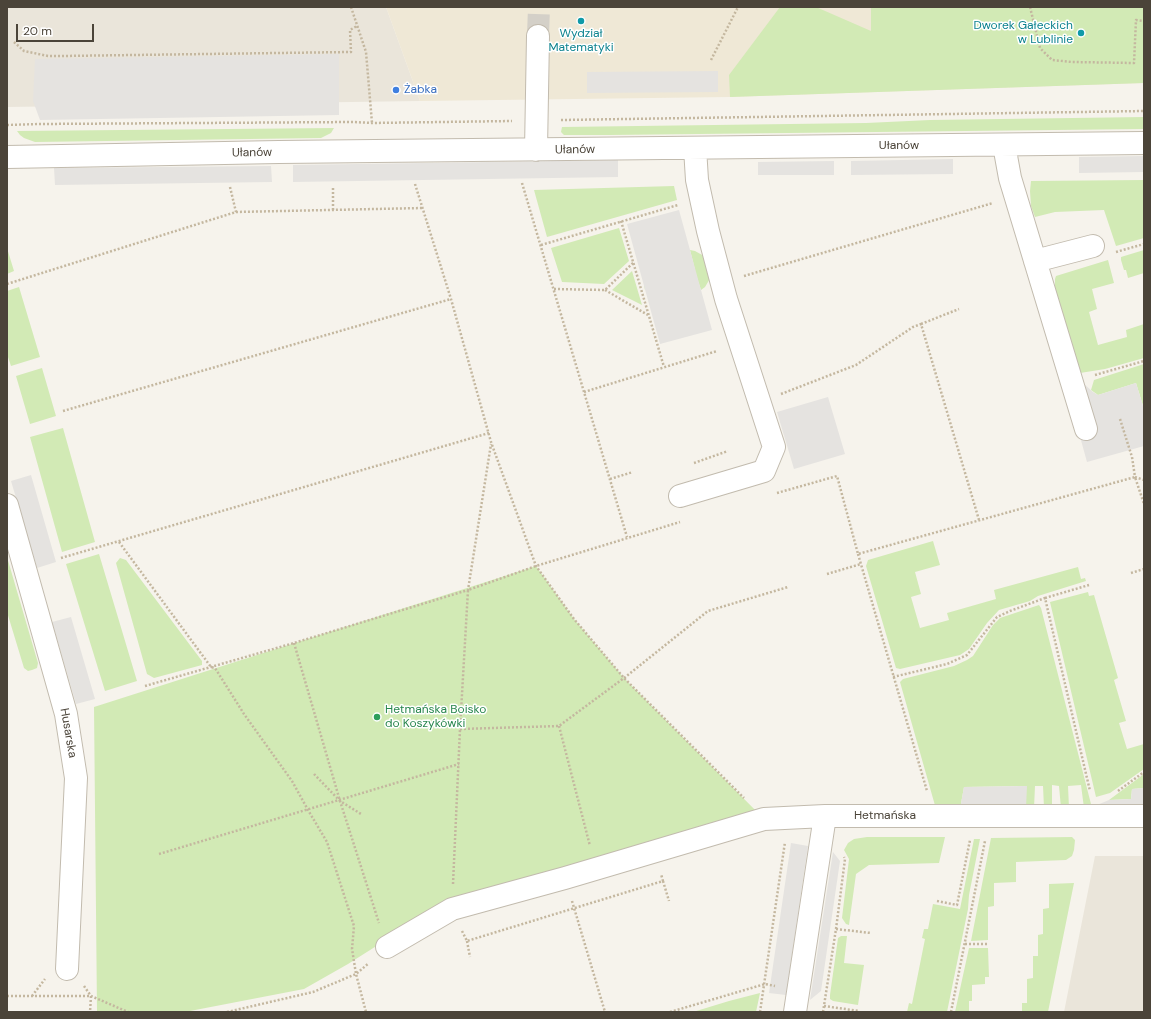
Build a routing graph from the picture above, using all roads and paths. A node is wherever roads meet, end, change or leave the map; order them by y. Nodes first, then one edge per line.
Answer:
1 (351, 7) edge
2 (738, 7) edge
3 (1030, 7) edge
4 (1144, 21) edge
5 (357, 26) junction
6 (538, 36) tunnel mouth
7 (14, 42) dead end
8 (711, 60) dead end
9 (1144, 111) edge
10 (536, 120) junction
11 (372, 124) junction
12 (7, 125) edge
13 (1144, 143) edge
14 (1004, 145) junction
15 (694, 148) junction
16 (536, 150) junction
17 (7, 157) edge
18 (522, 183) dead end
19 (415, 184) dead end
20 (333, 186) dead end
21 (230, 187) dead end
22 (994, 202) dead end
23 (683, 203) dead end
24 (422, 208) junction
25 (333, 210) junction
26 (236, 212) junction
27 (621, 221) junction
28 (541, 245) junction
29 (1093, 246) dead end
30 (634, 262) junction
31 (1035, 262) junction
32 (744, 276) dead end
33 (7, 284) edge
34 (554, 289) junction
35 (605, 290) junction
36 (451, 299) junction
37 (959, 309) dead end
38 (649, 315) junction
39 (921, 324) junction
40 (741, 344) junction
41 (1144, 361) edge
42 (664, 367) junction
43 (1072, 382) junction
44 (584, 392) junction
45 (777, 395) dead end
46 (63, 411) dead end
47 (1120, 419) dead end
48 (1086, 429) dead end
49 (489, 433) junction
50 (491, 442) junction
51 (728, 451) dead end
52 (694, 463) dead end
53 (633, 472) dead end
54 (1135, 477) junction
55 (610, 479) junction
56 (1144, 480) edge
57 (771, 495) dead end
58 (680, 496) dead end
59 (1144, 504) edge
60 (7, 505) edge
61 (687, 520) dead end
62 (979, 520) junction
63 (627, 538) junction
64 (119, 542) junction
65 (858, 554) junction
66 (61, 558) dead end
67 (861, 564) junction
68 (536, 566) junction
69 (1144, 569) edge
70 (1131, 573) dead end
71 (827, 574) dead end
72 (1089, 585) dead end
73 (788, 587) dead end
74 (468, 590) junction
75 (1045, 598) junction
76 (294, 643) junction
77 (211, 667) junction
78 (893, 677) junction
79 (624, 678) junction
80 (145, 686) dead end
81 (559, 726) junction
82 (460, 729) junction
83 (459, 764) junction
84 (1144, 772) edge
85 (314, 774) dead end
86 (928, 792) dead end
87 (340, 800) junction
88 (308, 810) junction
89 (1095, 810) junction
90 (361, 814) dead end
91 (825, 816) junction
92 (1144, 816) edge
93 (764, 819) junction
94 (987, 825) junction
95 (655, 851) junction
96 (159, 854) dead end
97 (842, 854) dead end
98 (596, 868) junction
99 (565, 878) junction
100 (663, 881) junction
101 (669, 901) dead end
102 (937, 901) dead end
103 (574, 908) junction
104 (452, 909) junction
105 (836, 929) junction
106 (871, 933) dead end
107 (467, 940) junction
108 (965, 944) junction
109 (990, 944) dead end
110 (387, 947) junction
111 (470, 957) dead end
112 (67, 969) joint
113 (356, 974) junction
114 (765, 984) junction
115 (798, 990) junction
116 (7, 996) edge
117 (91, 996) junction
118 (824, 1006) junction
119 (859, 1010) dead end
120 (90, 1012) edge
121 (128, 1012) edge
122 (227, 1012) edge
123 (366, 1012) edge
124 (604, 1012) edge
125 (670, 1012) edge
126 (760, 1012) edge
127 (794, 1012) edge
128 (823, 1012) edge
129 (951, 1012) edge

1 - 5 path
2 - 8 path
3 - 4 path
5 - 7 path
5 - 11 path
6 - 10 street
9 - 10 path
10 - 11 path
10 - 16 street
11 - 12 path
13 - 14 street, Ułanów
14 - 15 street, Ułanów
14 - 31 street
15 - 16 street, Ułanów
15 - 40 street
16 - 17 street, Ułanów
18 - 28 path
19 - 24 path
20 - 25 path
21 - 26 path
22 - 32 path
23 - 27 path
24 - 25 path
24 - 36 path
25 - 26 path
26 - 33 path
27 - 28 path
27 - 30 path
28 - 34 path
29 - 31 street
30 - 35 path
30 - 38 path
31 - 43 street
34 - 35 path
34 - 44 path
35 - 38 path
36 - 46 path
36 - 49 path
37 - 39 path
38 - 42 path
39 - 45 path
39 - 62 path
40 - 42 path
40 - 58 street
41 - 43 path
42 - 44 path
43 - 48 street
44 - 55 path
47 - 54 path
49 - 50 path
49 - 64 path
50 - 68 path
50 - 74 path
51 - 52 path
53 - 55 path
54 - 56 path
54 - 59 path
54 - 62 path
55 - 63 path
57 - 65 path
60 - 112 street, Husarska
61 - 63 path
62 - 65 path
63 - 68 path
64 - 66 path
64 - 77 path
65 - 67 path
67 - 71 path
67 - 78 path
68 - 74 path
68 - 79 path
69 - 70 path
72 - 75 path
73 - 79 path
74 - 76 path
74 - 82 path
75 - 78 path
75 - 89 path
76 - 77 path
76 - 87 path
77 - 80 path
77 - 88 path
78 - 86 path
79 - 81 path
79 - 93 path
81 - 82 path
81 - 98 path
82 - 83 path
83 - 87 path
83 - 104 path
84 - 89 path
85 - 87 path
87 - 88 path
87 - 90 path
87 - 110 path
88 - 96 path
88 - 113 path
89 - 92 street, Hetmańska
89 - 94 street, Hetmańska
91 - 93 street, Hetmańska
91 - 94 street, Hetmańska
91 - 115 street
93 - 95 street, Hetmańska
93 - 114 path
94 - 102 path
94 - 108 path
95 - 98 street, Hetmańska
95 - 100 path
97 - 105 path
98 - 99 street, Hetmańska
99 - 103 path
99 - 104 street, Hetmańska
100 - 101 path
100 - 103 path
103 - 107 path
103 - 124 path
104 - 107 path
104 - 110 street, Hetmańska
105 - 106 path
105 - 118 path
107 - 111 path
108 - 109 path
108 - 129 path
110 - 113 path
112 - 117 path
113 - 122 path
113 - 123 path
114 - 115 path
114 - 125 path
114 - 126 path
115 - 127 street
116 - 117 path
117 - 120 path
117 - 121 path
118 - 119 path
118 - 128 path

